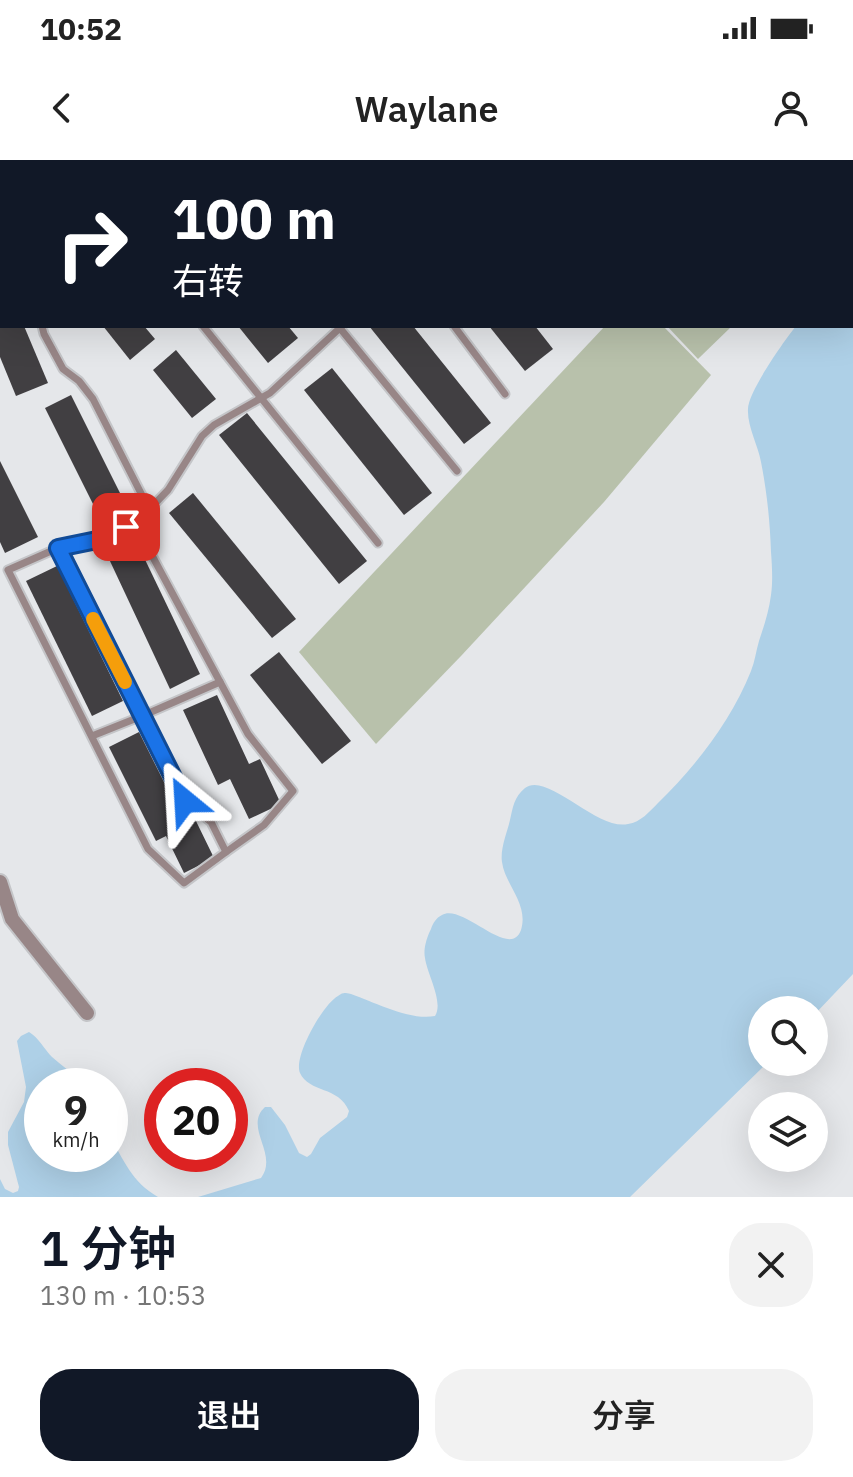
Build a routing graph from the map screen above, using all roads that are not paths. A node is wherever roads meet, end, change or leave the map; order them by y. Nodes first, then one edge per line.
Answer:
1 (42, 328) edge
2 (205, 328) edge
3 (339, 328) edge
4 (341, 328) edge
5 (456, 328) edge
6 (505, 394) dead end
7 (262, 397) junction
8 (457, 471) dead end
9 (149, 509) junction
10 (134, 522) junction
11 (378, 543) dead end
12 (58, 548) junction
13 (220, 682) junction
14 (142, 716) junction
15 (92, 736) junction
16 (226, 852) junction
17 (0, 882) edge
18 (87, 1013) dead end

1 - 9 lane
2 - 7 lane
3 - 7 lane
4 - 8 lane
5 - 6 lane
7 - 9 lane
7 - 11 lane
9 - 10 lane
10 - 12 lane
10 - 13 lane
12 - 14 lane
12 - 15 lane
13 - 14 lane
13 - 16 lane
14 - 15 lane
14 - 16 lane
15 - 16 lane
17 - 18 street

